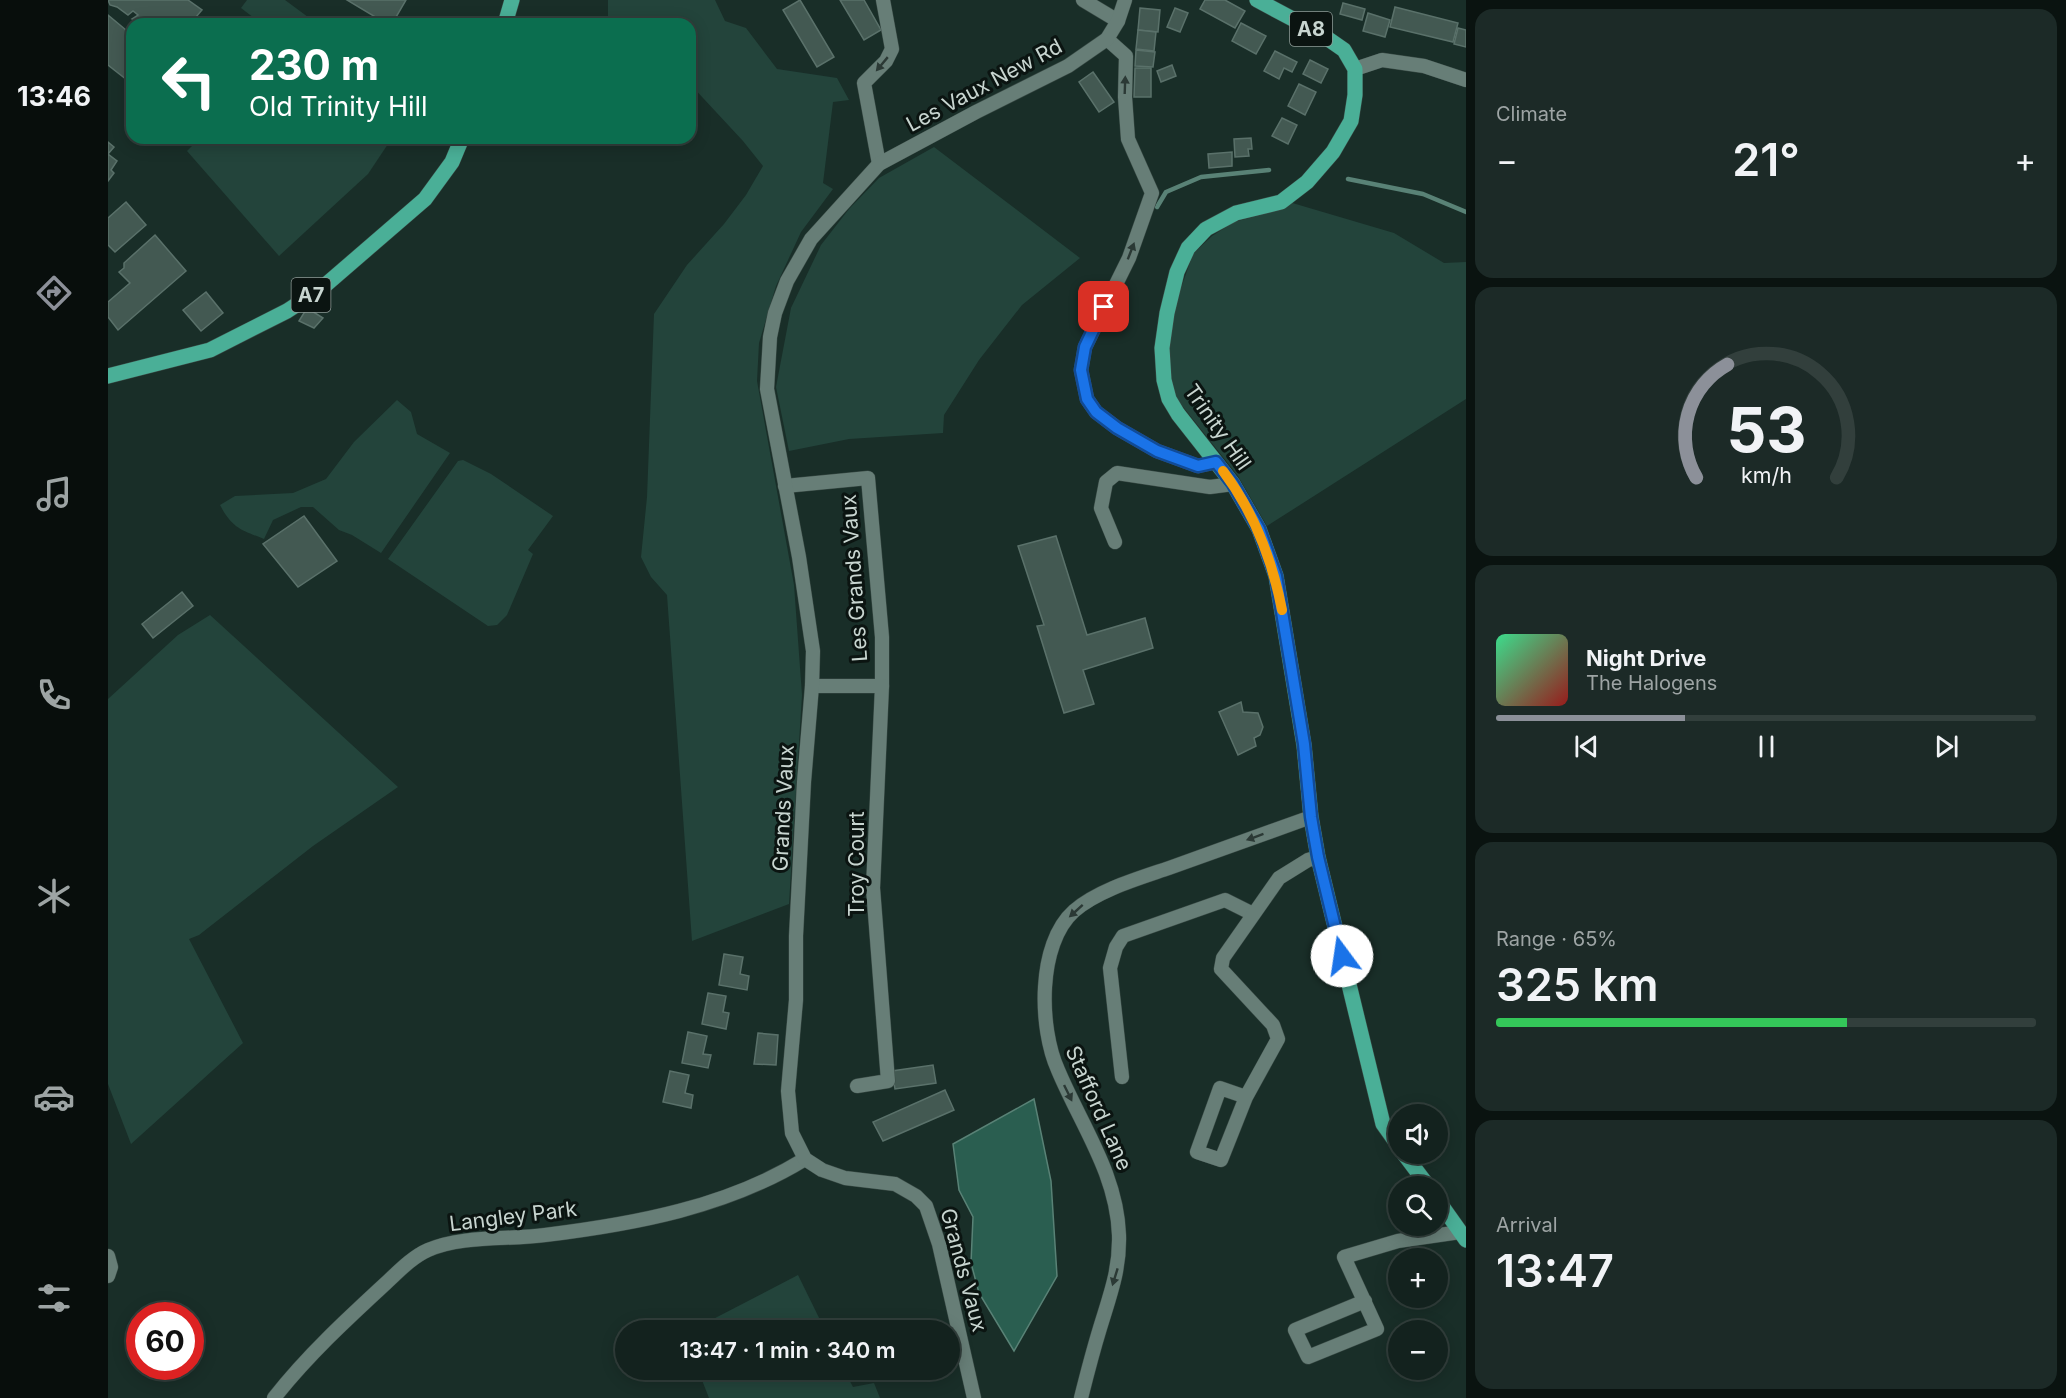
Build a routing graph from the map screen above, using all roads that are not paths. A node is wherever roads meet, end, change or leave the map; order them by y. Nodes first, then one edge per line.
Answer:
1 (512, 0) edge
2 (883, 0) edge
3 (1083, 0) edge
4 (1125, 0) edge
5 (1257, 0) edge
6 (507, 18) edge
7 (1118, 21) junction
8 (1107, 39) junction
9 (1355, 69) junction
10 (1466, 80) edge
11 (460, 144) edge
12 (879, 165) junction
13 (108, 376) edge
14 (1216, 462) junction
15 (1233, 484) junction
16 (785, 486) junction
17 (1115, 542) dead end
18 (812, 686) junction
19 (882, 686) junction
20 (1311, 817) junction
21 (1318, 857) junction
22 (1253, 914) junction
23 (1122, 1077) dead end
24 (857, 1086) dead end
25 (1246, 1097) junction
26 (1388, 1131) edge
27 (805, 1159) junction
28 (1448, 1215) edge
29 (1463, 1236) edge
30 (1365, 1301) junction
31 (274, 1398) edge
32 (974, 1398) edge
33 (1081, 1398) edge

1 - 6 main road
2 -> 12 street
3 - 7 street
4 - 7 street
5 - 9 main road, A8
7 - 8 street
8 - 12 street, Les Vaux New Rd
14 -> 8 street
9 - 10 street
9 - 14 main road, Trinity Hill
11 - 13 main road, A7
12 - 16 street, Grands Vaux
14 - 15 main road, Trinity Hill
15 - 17 street
15 - 20 main road, Trinity Hill
16 - 18 street, Grands Vaux
16 - 19 street, Les Grands Vaux
18 - 19 street
18 - 27 street, Grands Vaux
19 - 24 street, Troy Court
20 - 21 main road, Trinity Hill
20 -> 33 street, Stafford Lane
21 - 22 street
21 - 26 main road, Trinity Hill
22 - 23 street
22 - 25 street
25 - 25 street
27 - 31 street, Langley Park
27 - 32 street, Grands Vaux
28 - 29 main road
29 - 30 street
30 - 30 street

